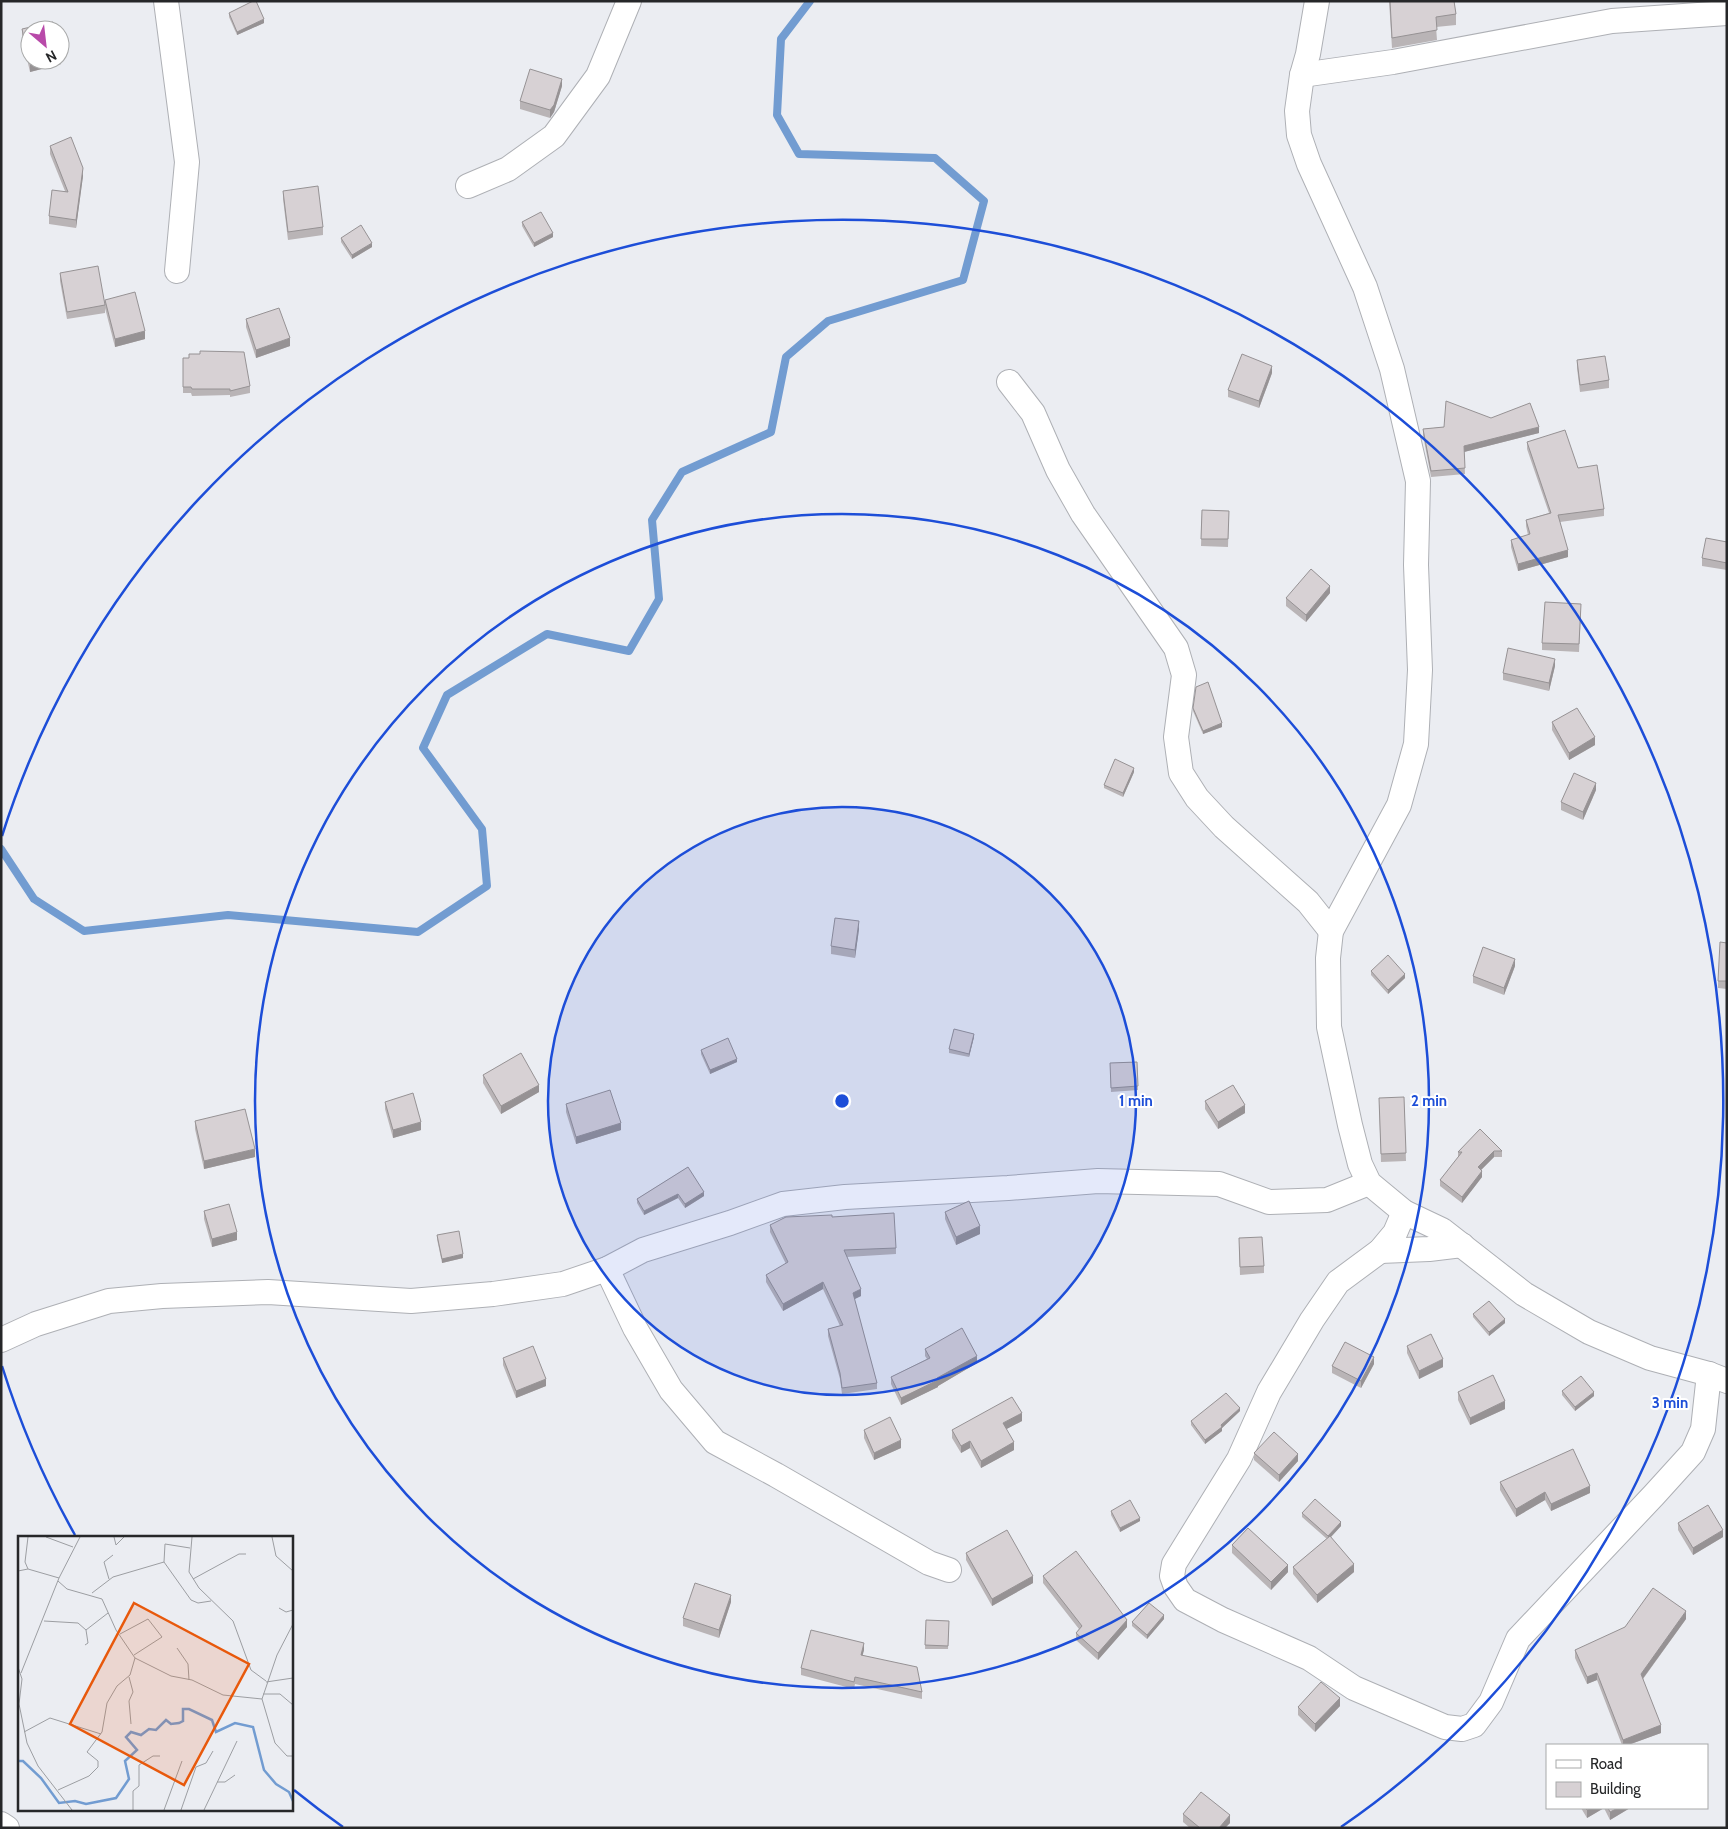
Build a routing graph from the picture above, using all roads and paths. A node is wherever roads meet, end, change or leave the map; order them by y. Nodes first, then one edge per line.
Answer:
1 (166, 1) edge
2 (629, 1) edge
3 (1317, 1) edge
4 (1727, 13) edge
5 (1302, 75) junction
6 (468, 186) dead end
7 (176, 271) dead end
8 (1010, 382) dead end
9 (1331, 931) junction
10 (1369, 1183) junction
11 (1404, 1212) junction
12 (1462, 1245) junction
13 (1380, 1251) junction
14 (607, 1269) junction
15 (1, 1340) edge
16 (1718, 1377) edge
17 (949, 1570) dead end
18 (1, 1824) edge
19 (7, 1828) edge

1 - 7 street
2 - 6 street
3 - 5 street
4 - 5 street
5 - 9 street
8 - 9 street
9 - 10 street
10 - 11 street
10 - 14 street
11 - 12 street
11 - 13 street
12 - 13 street
12 - 16 street
13 - 16 street
14 - 15 street
14 - 17 street
18 - 19 street

